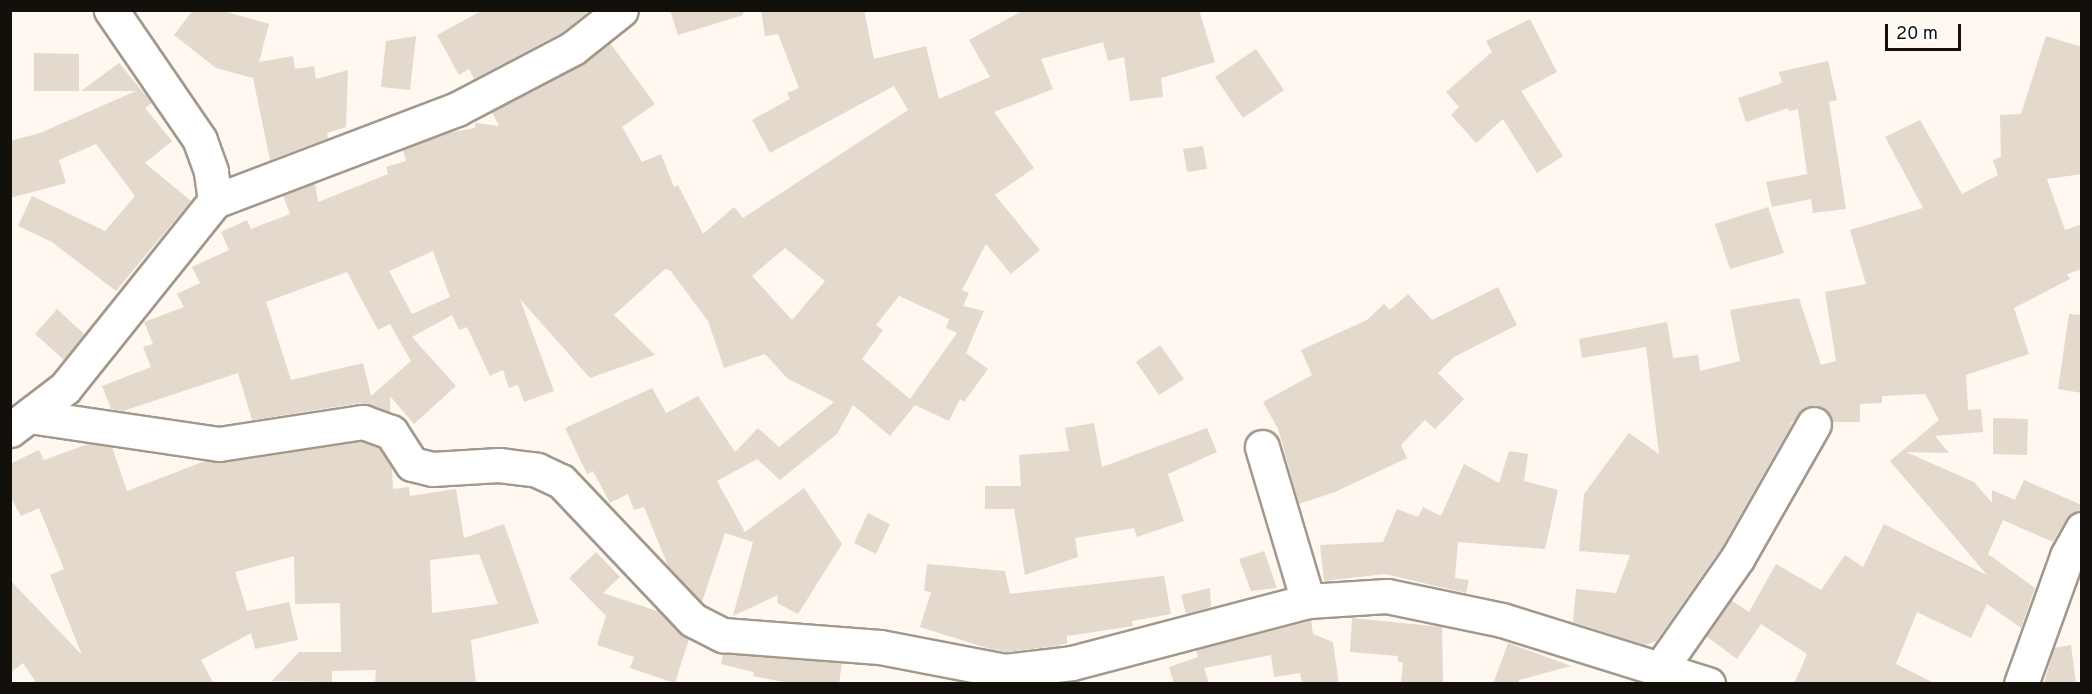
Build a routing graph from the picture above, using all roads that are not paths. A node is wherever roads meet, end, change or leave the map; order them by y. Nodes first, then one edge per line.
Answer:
1 (111, 10) edge
2 (621, 10) edge
3 (215, 201) junction
4 (20, 423) edge
5 (1814, 424) dead end
6 (1262, 447) dead end
7 (2082, 528) edge
8 (1308, 602) junction
9 (1659, 669) junction
10 (1007, 677) edge
11 (1708, 684) edge
12 (2021, 684) edge

1 - 3 street
2 - 3 street
3 - 4 street
4 - 10 street
5 - 9 street
6 - 8 street
7 - 12 street
8 - 9 street
8 - 10 street
9 - 11 street

